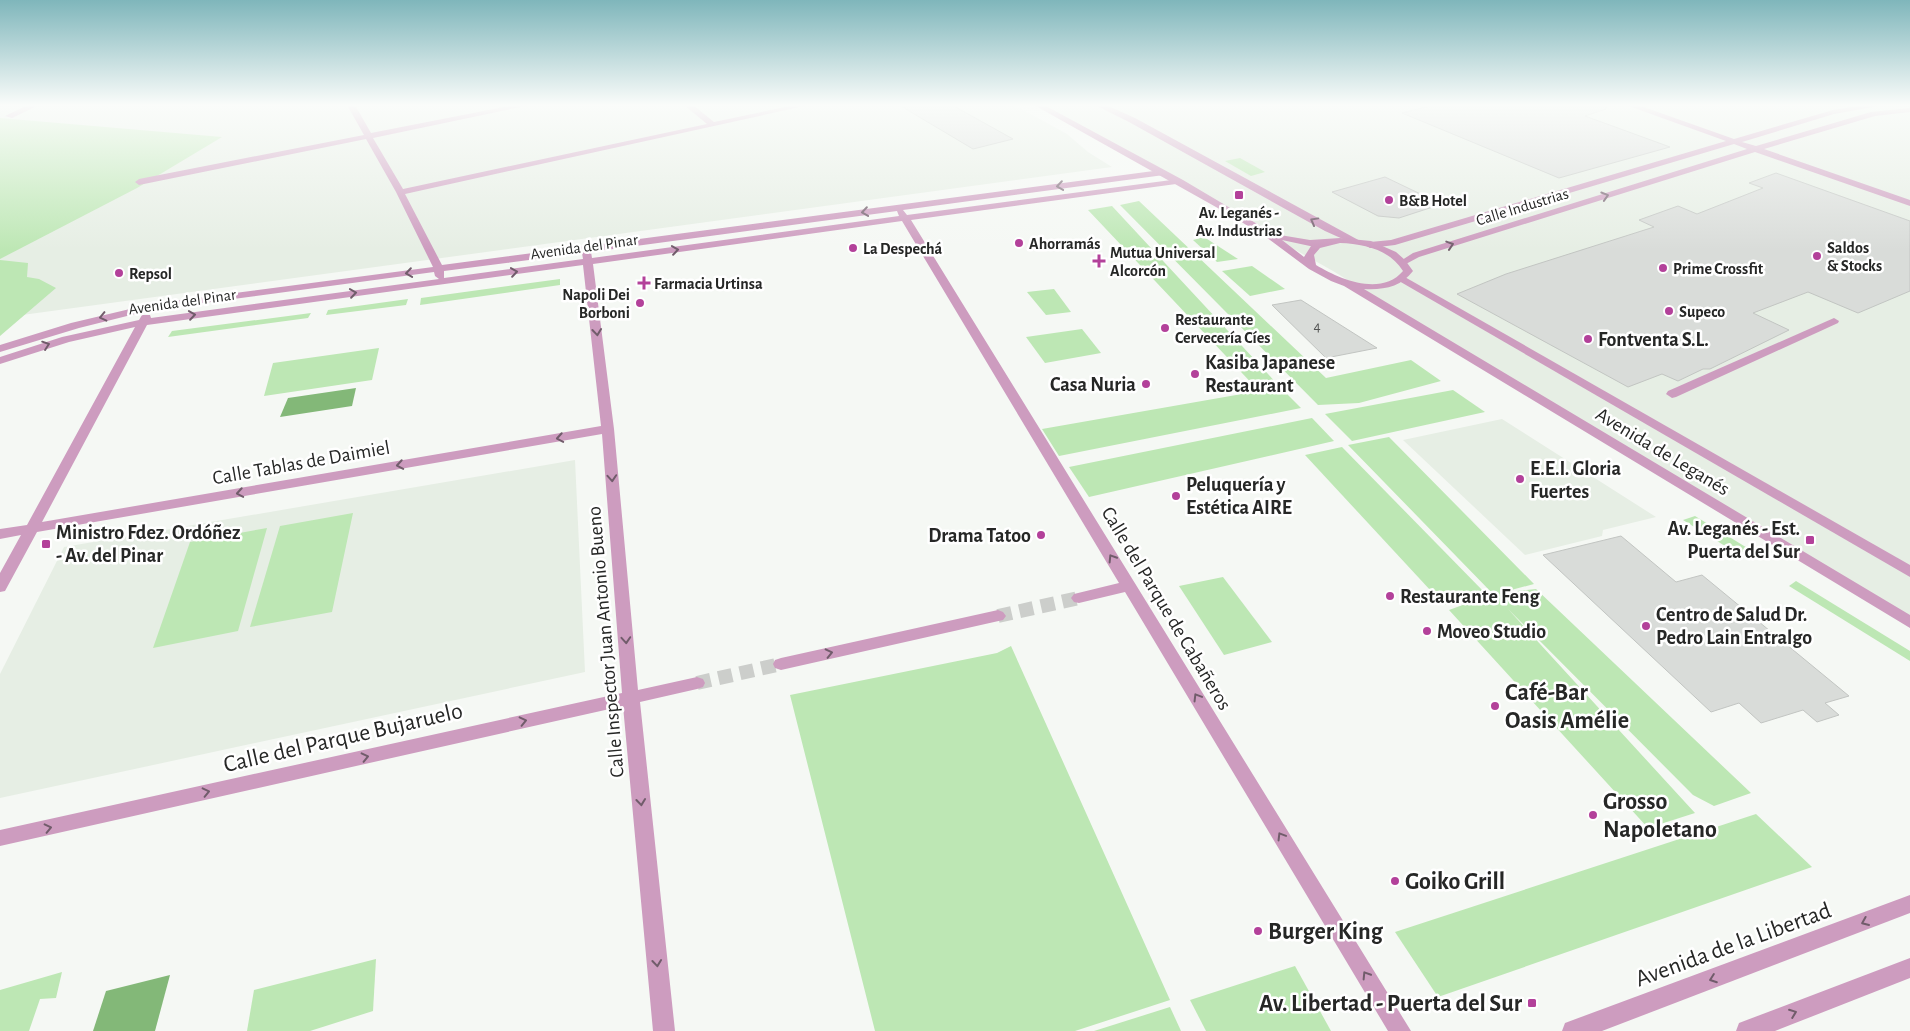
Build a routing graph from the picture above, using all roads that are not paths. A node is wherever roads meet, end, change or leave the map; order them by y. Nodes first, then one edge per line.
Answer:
1 (283, 153) edge
2 (378, 153) edge
3 (582, 153) edge
4 (1125, 153) edge
5 (1192, 153) edge
6 (1698, 153) edge
7 (1742, 153) edge
8 (1767, 153) edge
9 (1161, 173) junction
10 (1176, 181) junction
11 (139, 182) dead end
12 (400, 192) junction
13 (1910, 202) edge
14 (901, 213) junction
15 (1263, 231) junction
16 (1333, 242) junction
17 (1357, 242) junction
18 (1370, 244) junction
19 (586, 249) junction
20 (588, 261) junction
21 (1404, 262) junction
22 (1311, 265) junction
23 (439, 269) junction
24 (1403, 279) junction
25 (441, 281) junction
26 (1347, 283) junction
27 (1388, 285) junction
28 (151, 307) junction
29 (1397, 313) junction
30 (1834, 321) dead end
31 (144, 322) junction
32 (0, 349) edge
33 (0, 361) edge
34 (1672, 394) dead end
35 (608, 430) junction
36 (31, 529) junction
37 (0, 534) edge
38 (1910, 572) edge
39 (1129, 586) junction
40 (0, 587) edge
41 (1079, 598) tunnel mouth
42 (998, 616) tunnel mouth
43 (1910, 622) edge
44 (781, 664) tunnel mouth
45 (697, 683) tunnel mouth
46 (630, 698) junction
47 (0, 838) edge
48 (1910, 904) edge
49 (1910, 968) edge
50 (664, 1031) edge
51 (1400, 1031) edge
52 (1573, 1031) edge
53 (1747, 1031) edge

1 - 11 street
2 - 12 street
3 - 12 street
4 - 9 street
17 -> 5 street
6 - 18 street, Calle Industrias
21 -> 7 street, Calle Industrias
8 - 13 street
9 - 10 street
9 -> 14 street, Avenida del Pinar
10 - 14 street, Avenida del Pinar
10 - 15 street
12 - 23 street
14 -> 19 street, Avenida del Pinar
20 -> 14 street, Avenida del Pinar
39 -> 14 street, Calle del Parque de Cabañeros
15 - 16 street
15 - 22 street
16 - 17 street
16 - 22 street
17 - 18 street
18 - 21 street
19 - 20 street, Calle Inspector Juan Antonio Bueno
19 - 23 street, Avenida del Pinar
25 -> 20 street, Avenida del Pinar
20 -> 35 street, Calle Inspector Juan Antonio Bueno
21 - 24 street
22 - 26 street
23 - 25 street
23 -> 28 street, Avenida del Pinar
24 - 27 street
24 - 38 street, Avenida de Leganés
31 -> 25 street, Avenida del Pinar
26 - 27 street
26 - 29 street, Avenida de Leganés
27 - 29 street
28 - 31 street
28 -> 32 street, Avenida del Pinar
29 - 43 street, Avenida de Leganés
30 - 34 street
33 -> 31 street, Avenida del Pinar
31 - 36 street
35 -> 36 street, Calle Tablas de Daimiel
35 -> 46 street, Calle Inspector Juan Antonio Bueno
36 - 37 street, Calle Tablas de Daimiel
36 - 40 street
39 - 41 street
51 -> 39 street, Calle del Parque de Cabañeros
44 -> 42 street
45 - 46 street, Calle del Parque Bujaruelo
47 -> 46 street, Calle del Parque Bujaruelo
46 -> 50 street, Calle Inspector Juan Antonio Bueno
48 -> 52 street, Avenida de la Libertad
53 -> 49 street

